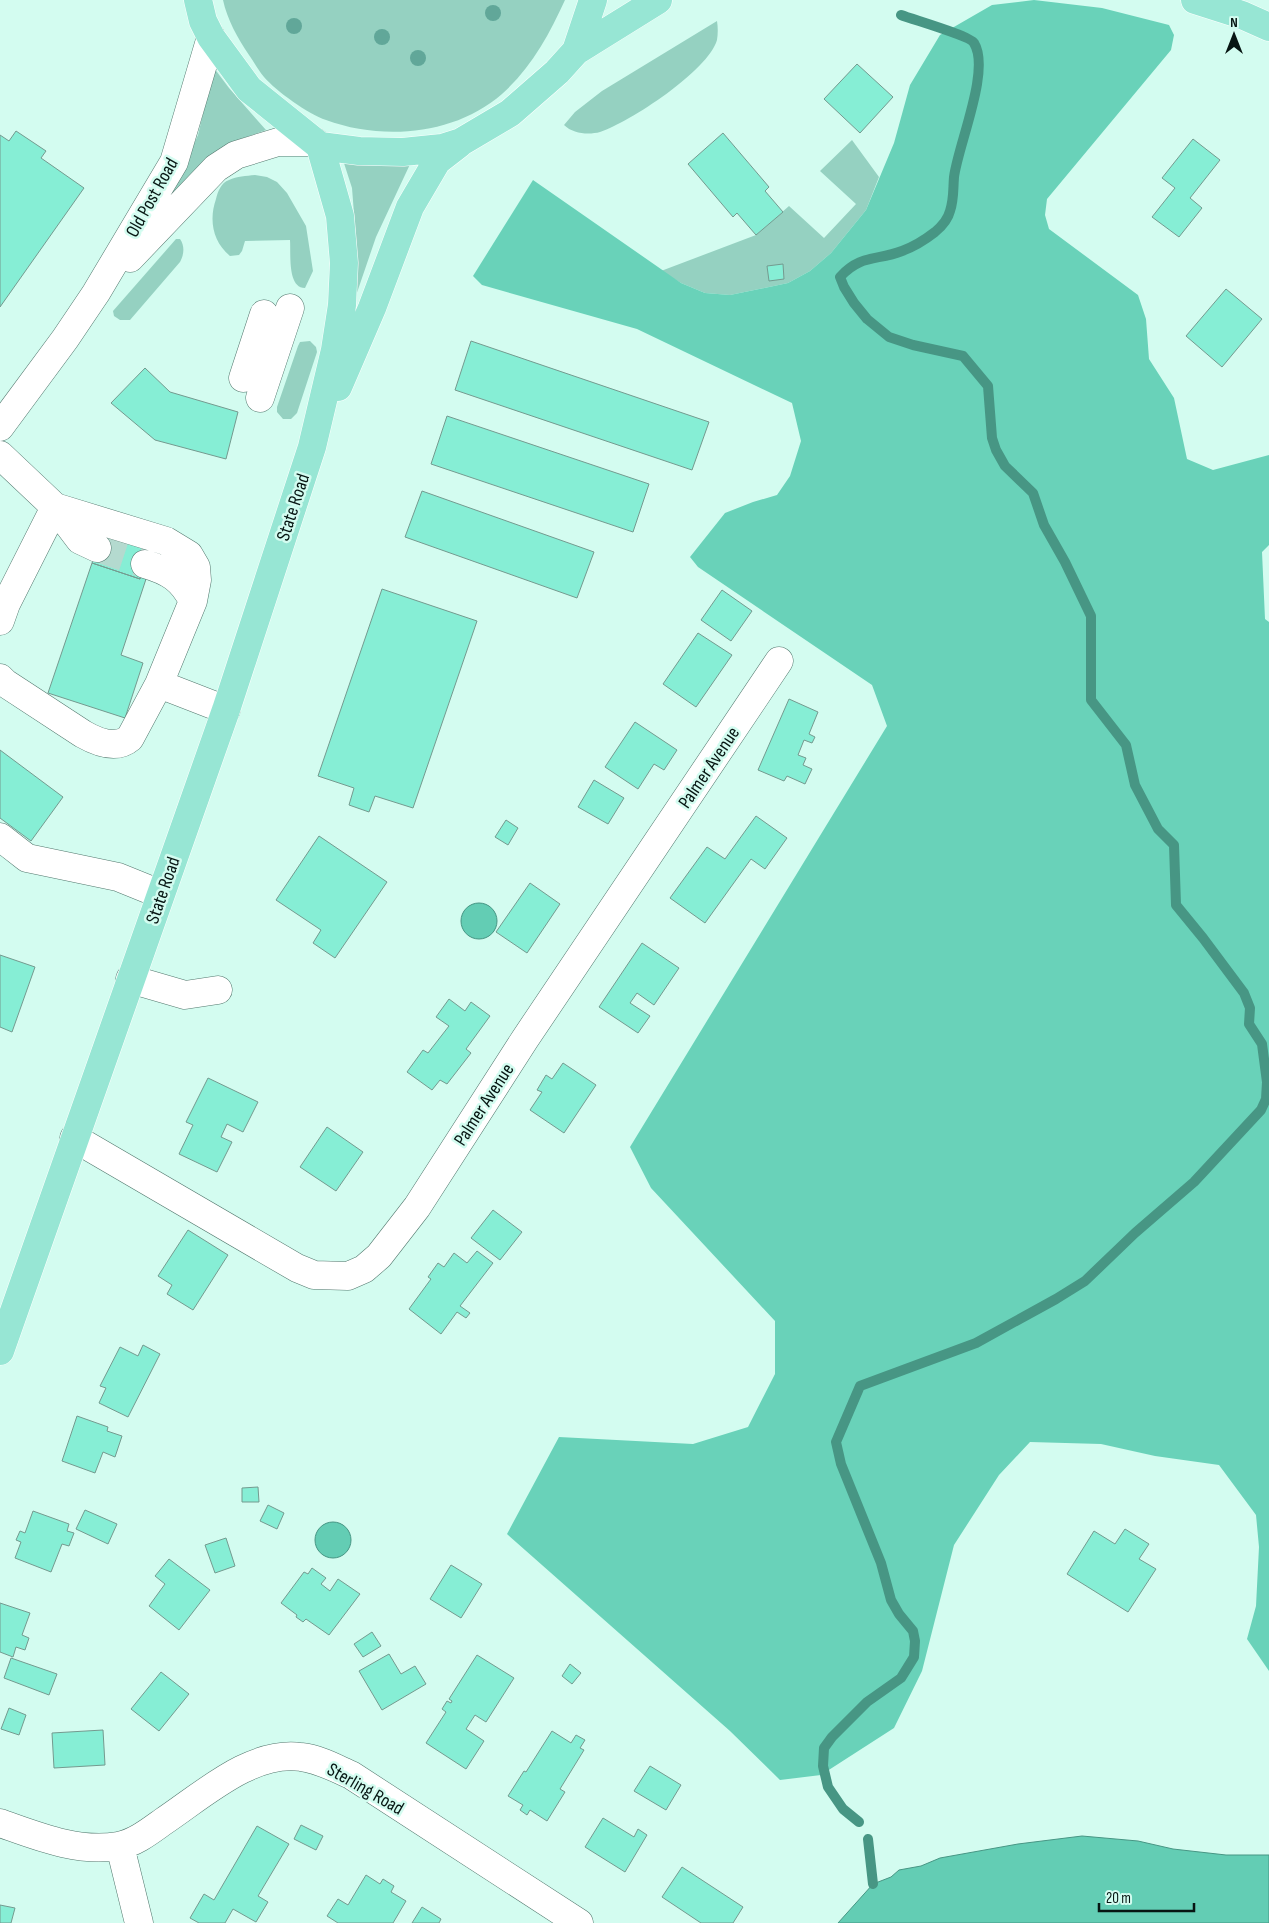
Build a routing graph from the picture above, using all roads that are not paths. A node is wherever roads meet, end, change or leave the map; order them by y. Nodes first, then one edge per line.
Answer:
1 (198, 0) edge
2 (593, 0) edge
3 (658, 0) edge
4 (1195, 0) edge
5 (1239, 7) edge
6 (1269, 27) edge
7 (211, 37) junction
8 (576, 51) junction
9 (461, 142) junction
10 (318, 144) junction
11 (96, 294) junction
12 (243, 378) dead end
13 (260, 398) dead end
14 (0, 427) edge
15 (317, 428) junction
16 (0, 455) edge
17 (55, 507) junction
18 (97, 548) tunnel mouth
19 (145, 564) tunnel mouth
20 (193, 601) junction
21 (0, 621) edge
22 (779, 661) dead end
23 (0, 678) edge
24 (159, 684) junction
25 (226, 710) junction
26 (0, 837) edge
27 (160, 894) junction
28 (130, 979) junction
29 (218, 990) dead end
30 (74, 1138) junction
31 (0, 1351) edge
32 (0, 1823) edge
33 (120, 1846) junction
34 (139, 1923) edge
35 (579, 1923) edge

1 - 7 main road
2 - 8 main road
3 - 8 main road
4 - 5 main road
5 - 6 main road
7 - 10 main road
7 - 11 street, Old Post Road
8 - 9 main road
9 - 10 main road
9 - 15 main road, State Road
10 - 11 street, Old Post Road
10 - 15 main road, State Road
11 - 14 street, Old Post Road
12 - 13 street
15 - 25 main road, State Road
16 - 17 street
17 - 18 street
17 - 20 street
17 - 21 street
19 - 20 street
20 - 24 street
22 - 30 street, Palmer Avenue
23 - 24 street
24 - 25 street
25 - 27 main road, State Road
26 - 27 street
27 - 28 main road, State Road
28 - 29 street
28 - 30 main road, State Road
30 - 31 main road, State Road
32 - 33 street, Sterling Road
33 - 34 street
33 - 35 street, Sterling Road

